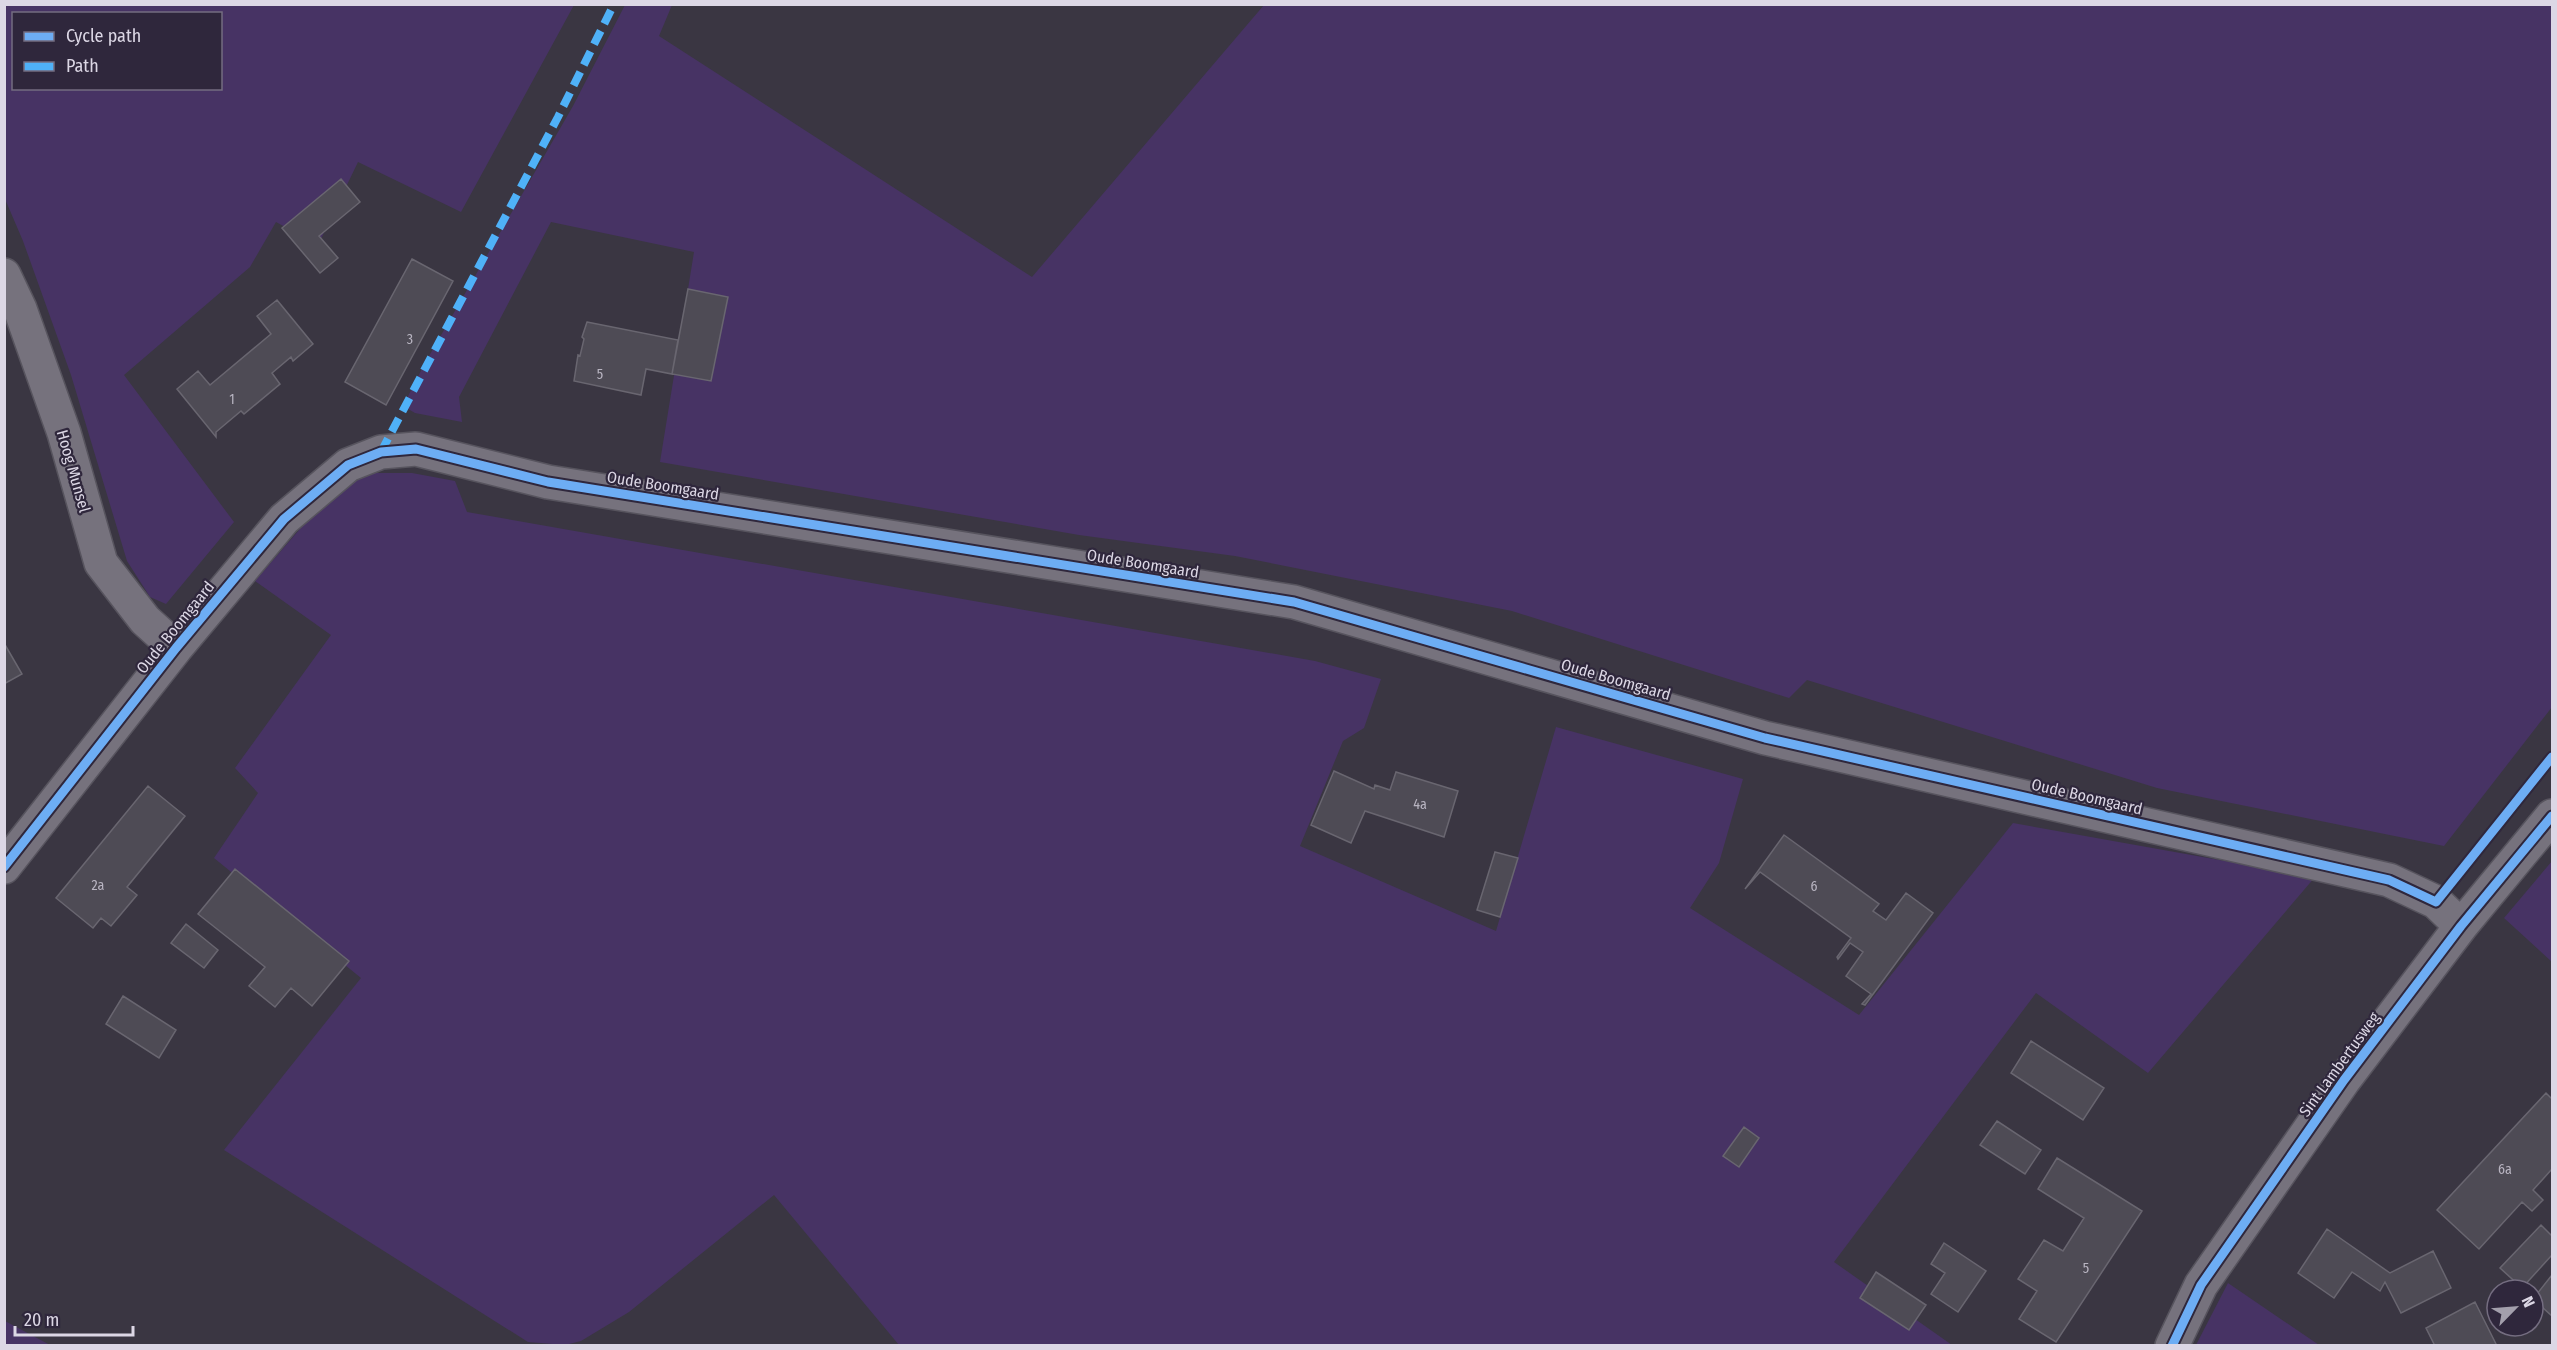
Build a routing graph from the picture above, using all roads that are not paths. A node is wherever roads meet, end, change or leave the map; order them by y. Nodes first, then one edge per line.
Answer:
1 (4, 275) edge
2 (176, 648) junction
3 (2553, 816) edge
4 (4, 867) edge
5 (2461, 926) junction
6 (2172, 1346) edge

1 - 2 street, Hoog Munsel
2 - 4 street, Oude Boomgaard
2 - 5 street, Oude Boomgaard
3 - 5 street, Sint Lambertusweg
5 - 6 street, Sint Lambertusweg

